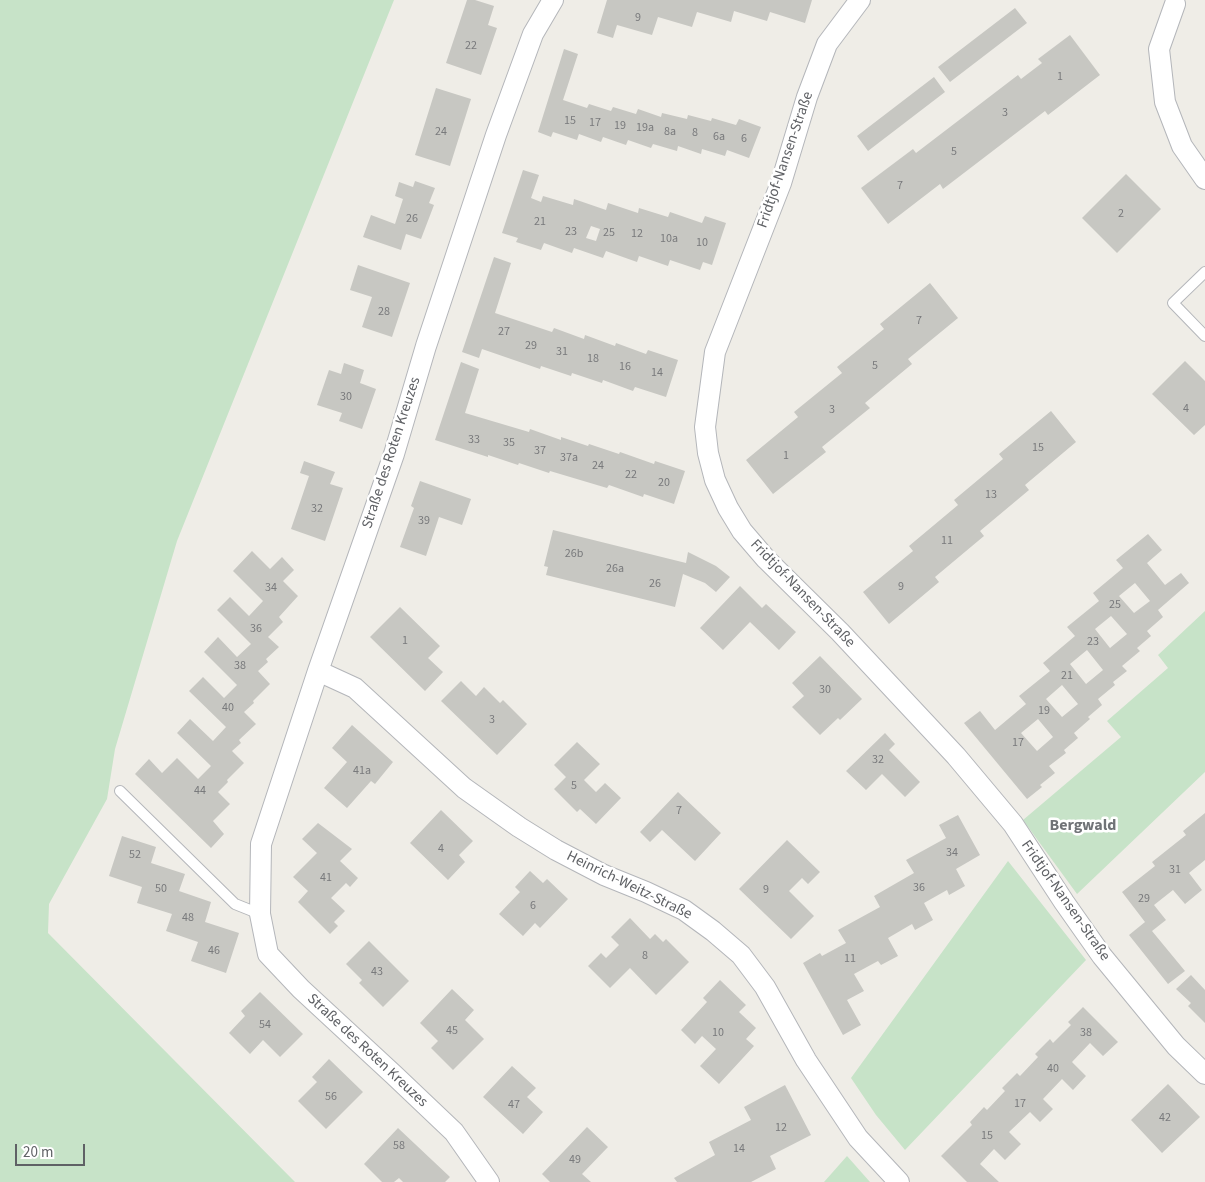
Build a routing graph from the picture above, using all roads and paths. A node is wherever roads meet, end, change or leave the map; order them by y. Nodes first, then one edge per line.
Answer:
1 (553, 0) edge
2 (860, 0) edge
3 (1172, 1) edge
4 (1205, 179) edge
5 (1205, 272) edge
6 (1205, 336) edge
7 (318, 671) junction
8 (120, 791) dead end
9 (260, 914) junction
10 (1205, 1074) edge
11 (489, 1182) edge
12 (900, 1182) edge

1 - 7 street, Straße des Roten Kreuzes
2 - 10 street, Fridtjof-Nansen-Straße
3 - 4 street
5 - 6 lane
7 - 9 street, Straße des Roten Kreuzes
7 - 12 street, Heinrich-Weitz-Straße
8 - 9 lane
9 - 11 street, Straße des Roten Kreuzes

